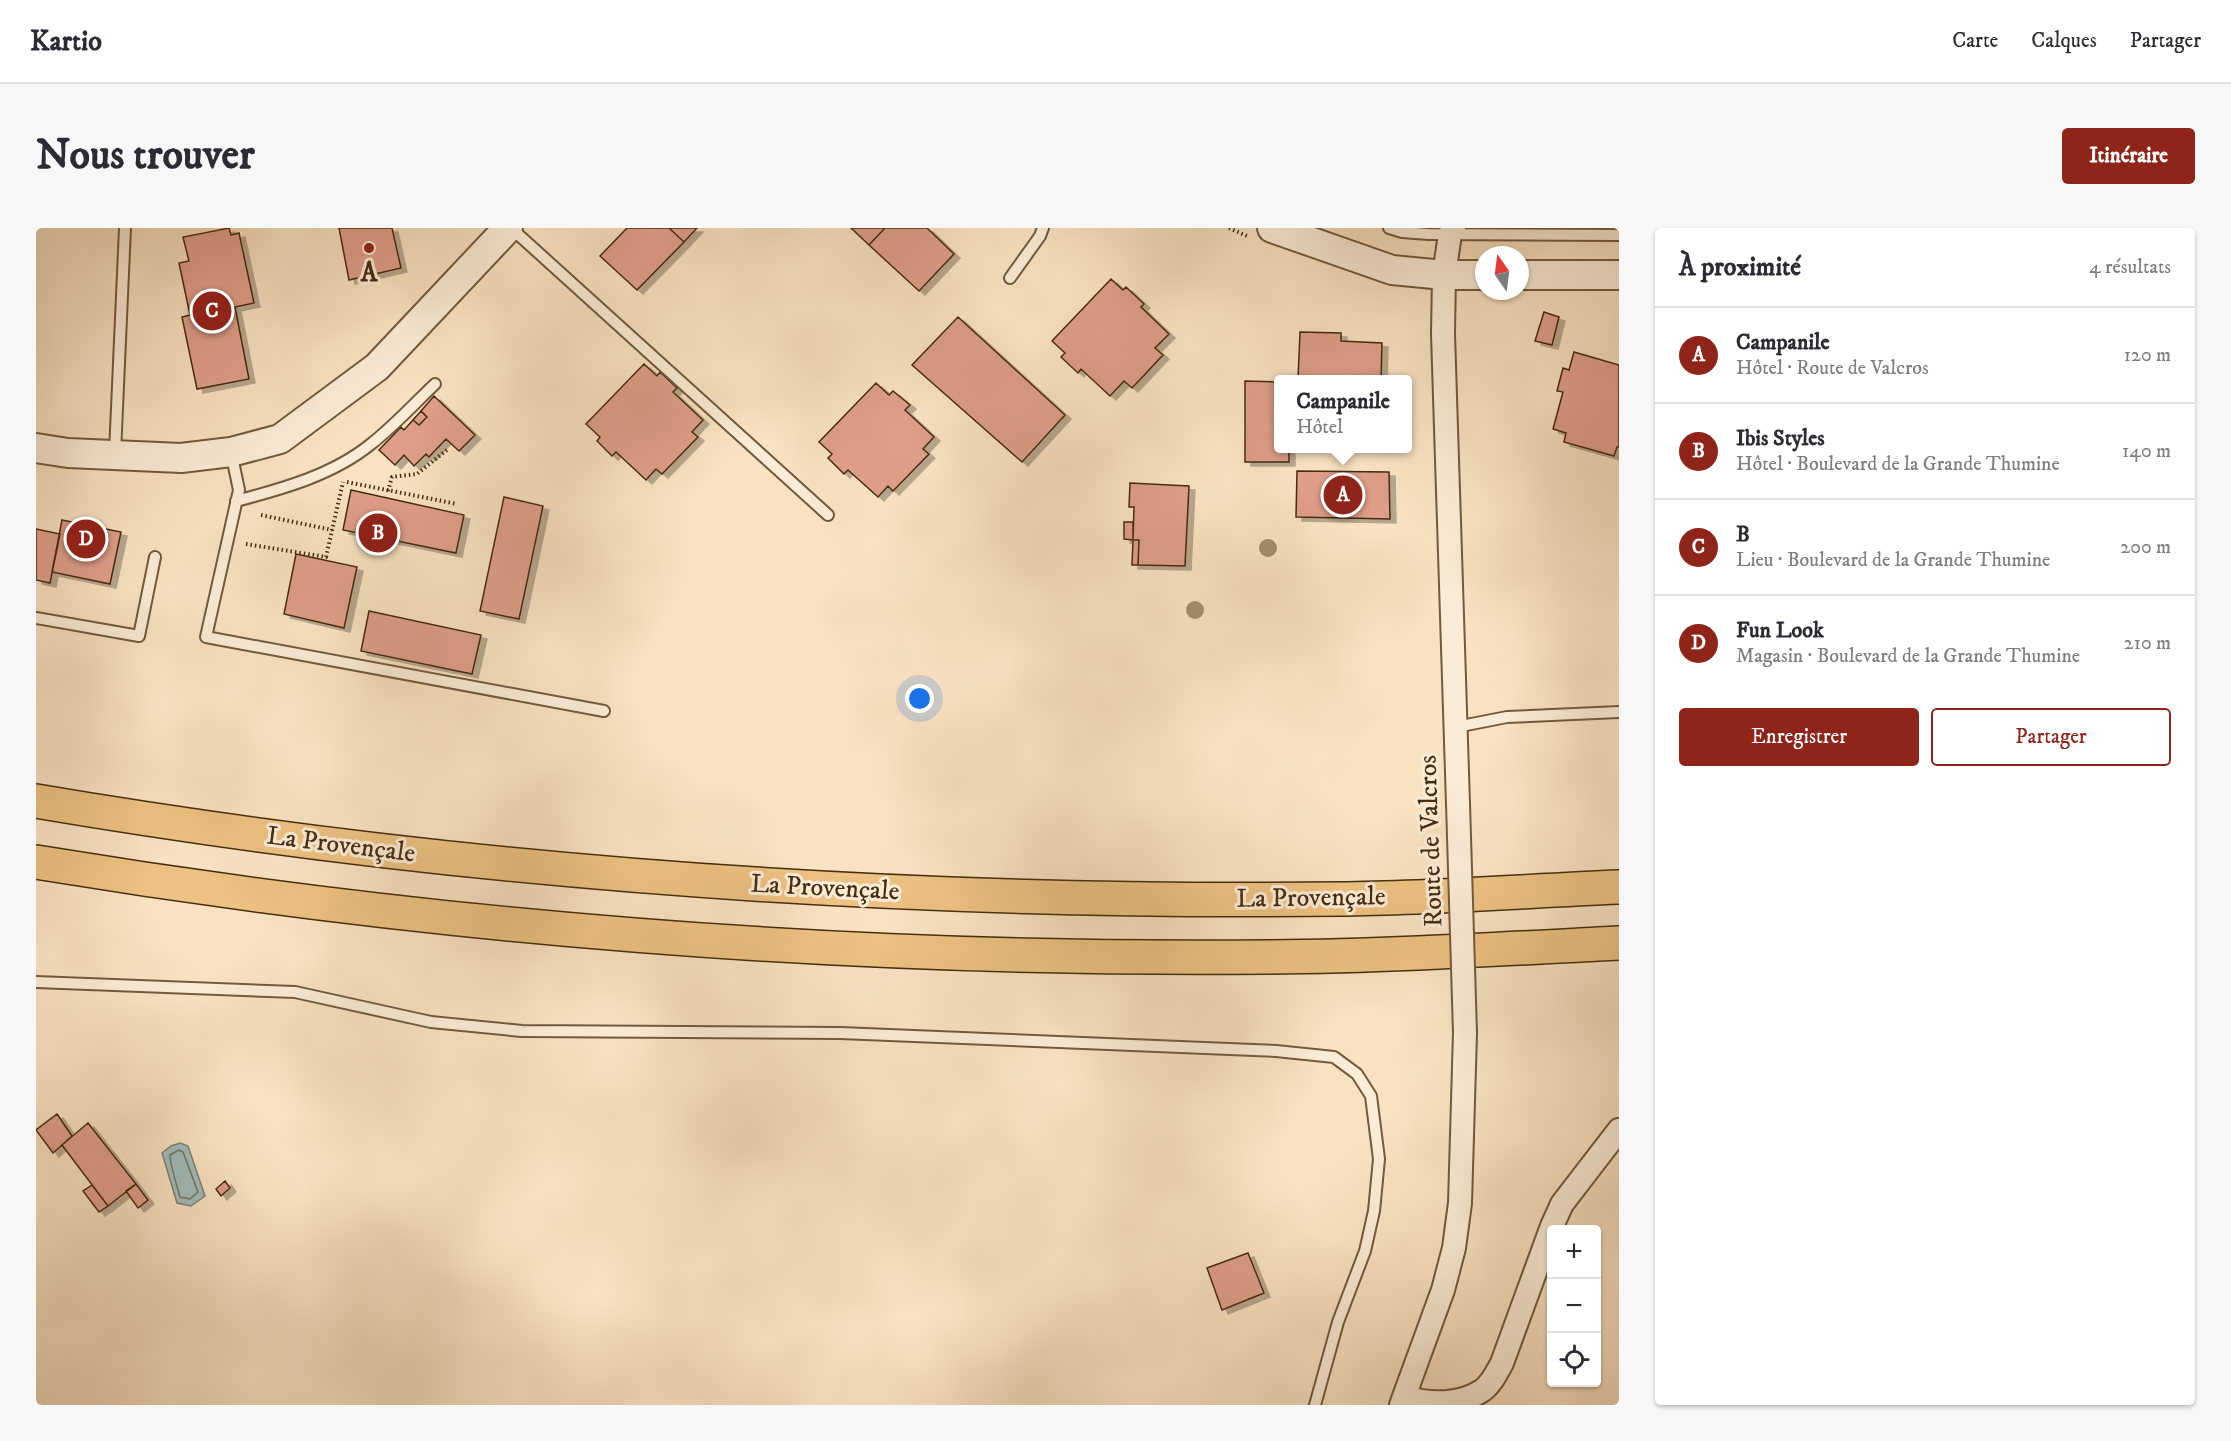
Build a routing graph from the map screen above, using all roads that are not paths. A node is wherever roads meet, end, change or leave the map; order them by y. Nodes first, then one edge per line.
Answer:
1 (125, 228) edge
2 (509, 228) edge
3 (1043, 228) edge
4 (1272, 228) edge
5 (1389, 228) edge
6 (1452, 231) edge
7 (1619, 235) edge
8 (1444, 275) junction
9 (1475, 275) edge
10 (1529, 275) edge
11 (1619, 275) edge
12 (1010, 278) dead end
13 (435, 384) dead end
14 (36, 448) edge
15 (231, 452) junction
16 (115, 457) junction
17 (235, 506) junction
18 (828, 515) dead end
19 (155, 557) dead end
20 (36, 618) edge
21 (604, 711) dead end
22 (1619, 712) edge
23 (1456, 728) junction
24 (36, 801) edge
25 (36, 862) edge
26 (1619, 887) edge
27 (1619, 943) edge
28 (36, 981) edge
29 (1619, 1130) edge
30 (1404, 1401) edge
31 (1315, 1405) edge

1 - 16 lane
2 - 15 street
2 - 18 lane
3 - 12 lane
4 - 8 street
5 - 6 lane
6 - 7 lane
6 - 8 street, Route de Valcros
8 - 9 street
8 - 23 street, Route de Valcros
10 - 11 street
13 - 17 lane
14 - 16 street
15 - 16 street
15 - 17 lane
17 - 21 lane
19 - 20 lane
22 - 23 lane
23 - 30 street, Route de Valcros, bridge
24 - 26 highway, La Provençale
25 - 27 highway
28 - 31 lane
29 - 30 street, Route de Valcros

